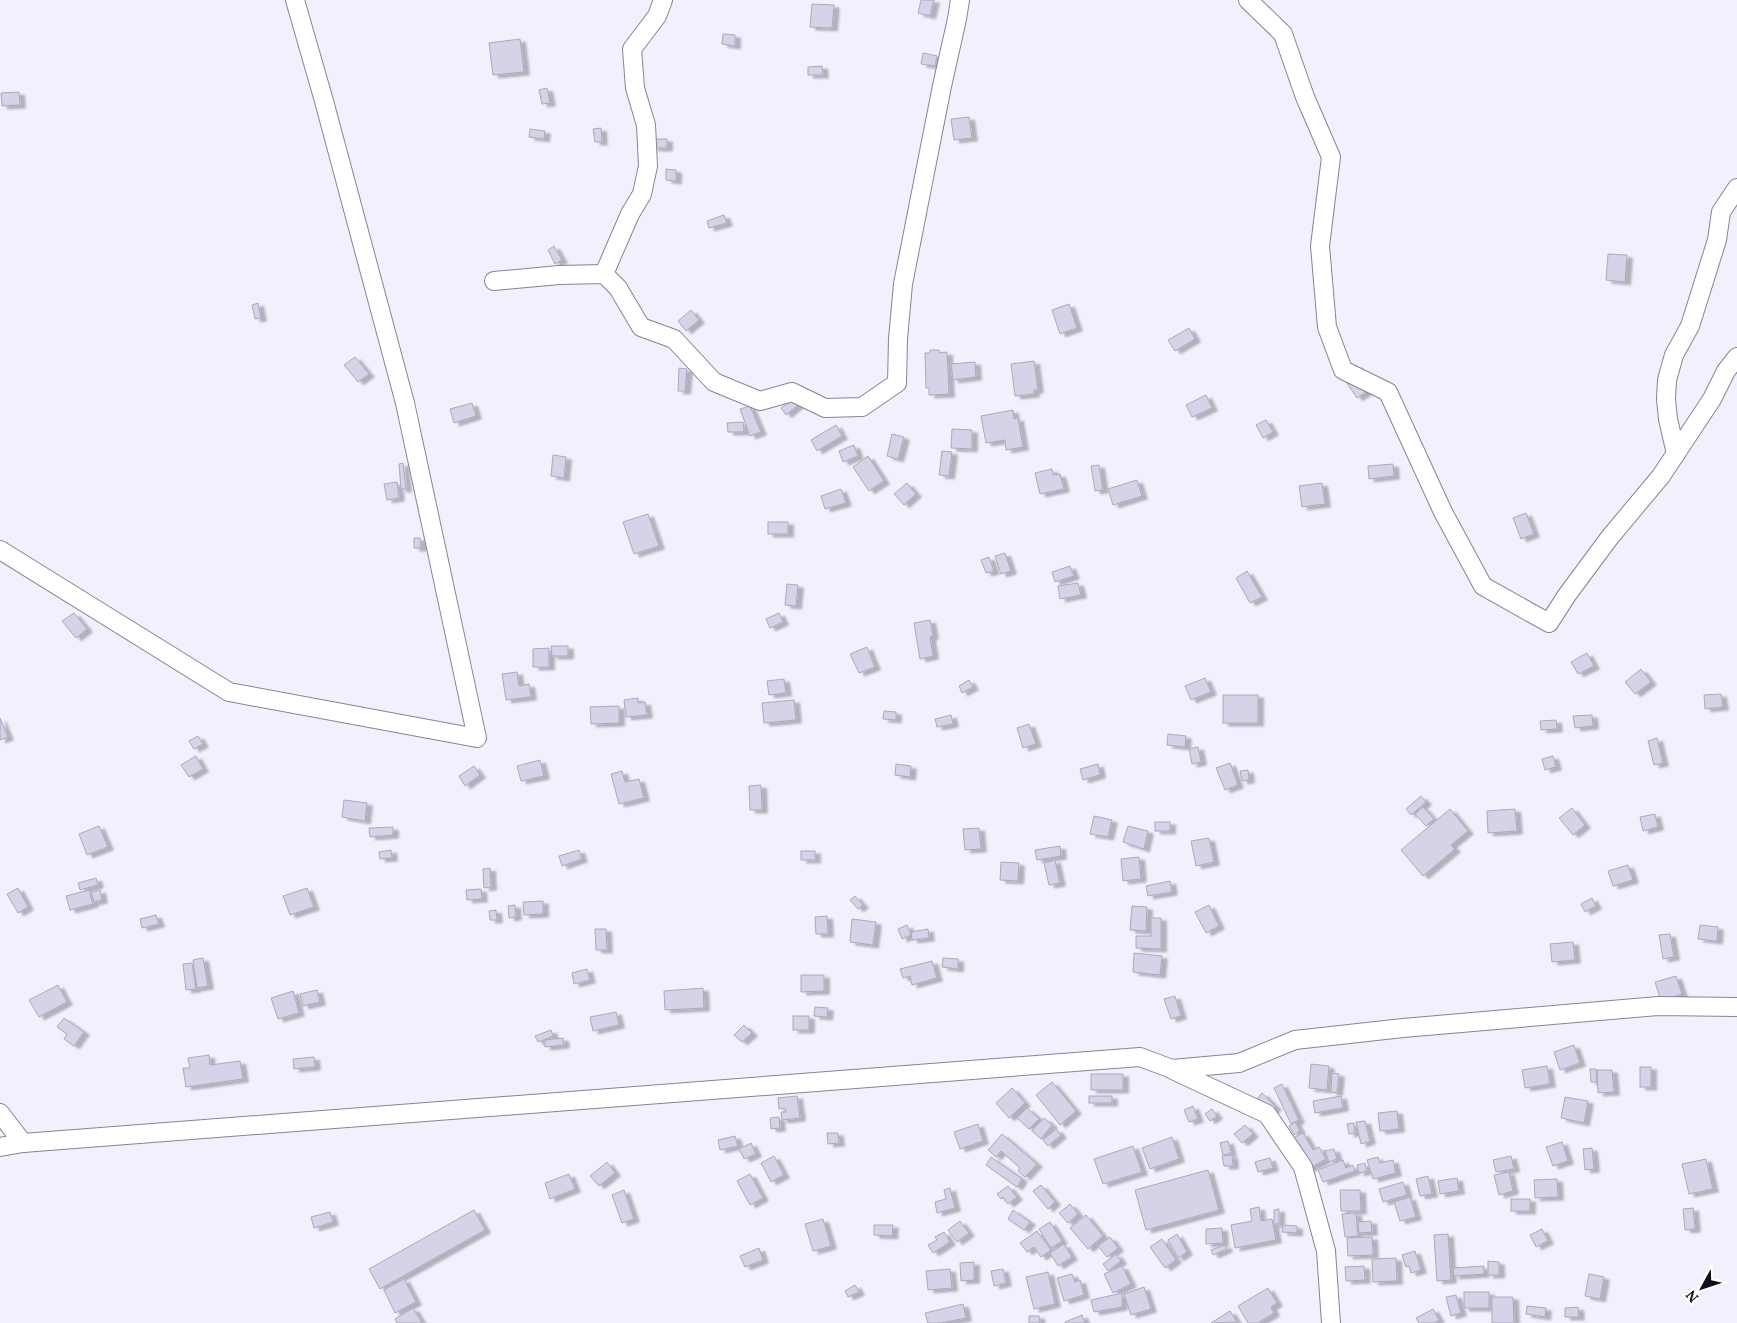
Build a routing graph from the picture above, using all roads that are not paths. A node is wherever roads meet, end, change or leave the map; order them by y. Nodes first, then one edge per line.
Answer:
1 (295, 0) edge
2 (663, 0) edge
3 (960, 0) edge
4 (1248, 0) edge
5 (1737, 188) edge
6 (604, 274) junction
7 (494, 280) dead end
8 (1737, 357) edge
9 (1676, 454) junction
10 (0, 550) edge
11 (1737, 1008) edge
12 (1172, 1069) junction
13 (0, 1113) edge
14 (23, 1143) junction
15 (0, 1147) edge
16 (1331, 1323) edge

1 - 10 street
2 - 6 street
3 - 6 street
4 - 9 street
5 - 9 street
6 - 7 street
8 - 9 street
11 - 12 street
12 - 14 street
12 - 16 street
13 - 14 street
14 - 15 street

